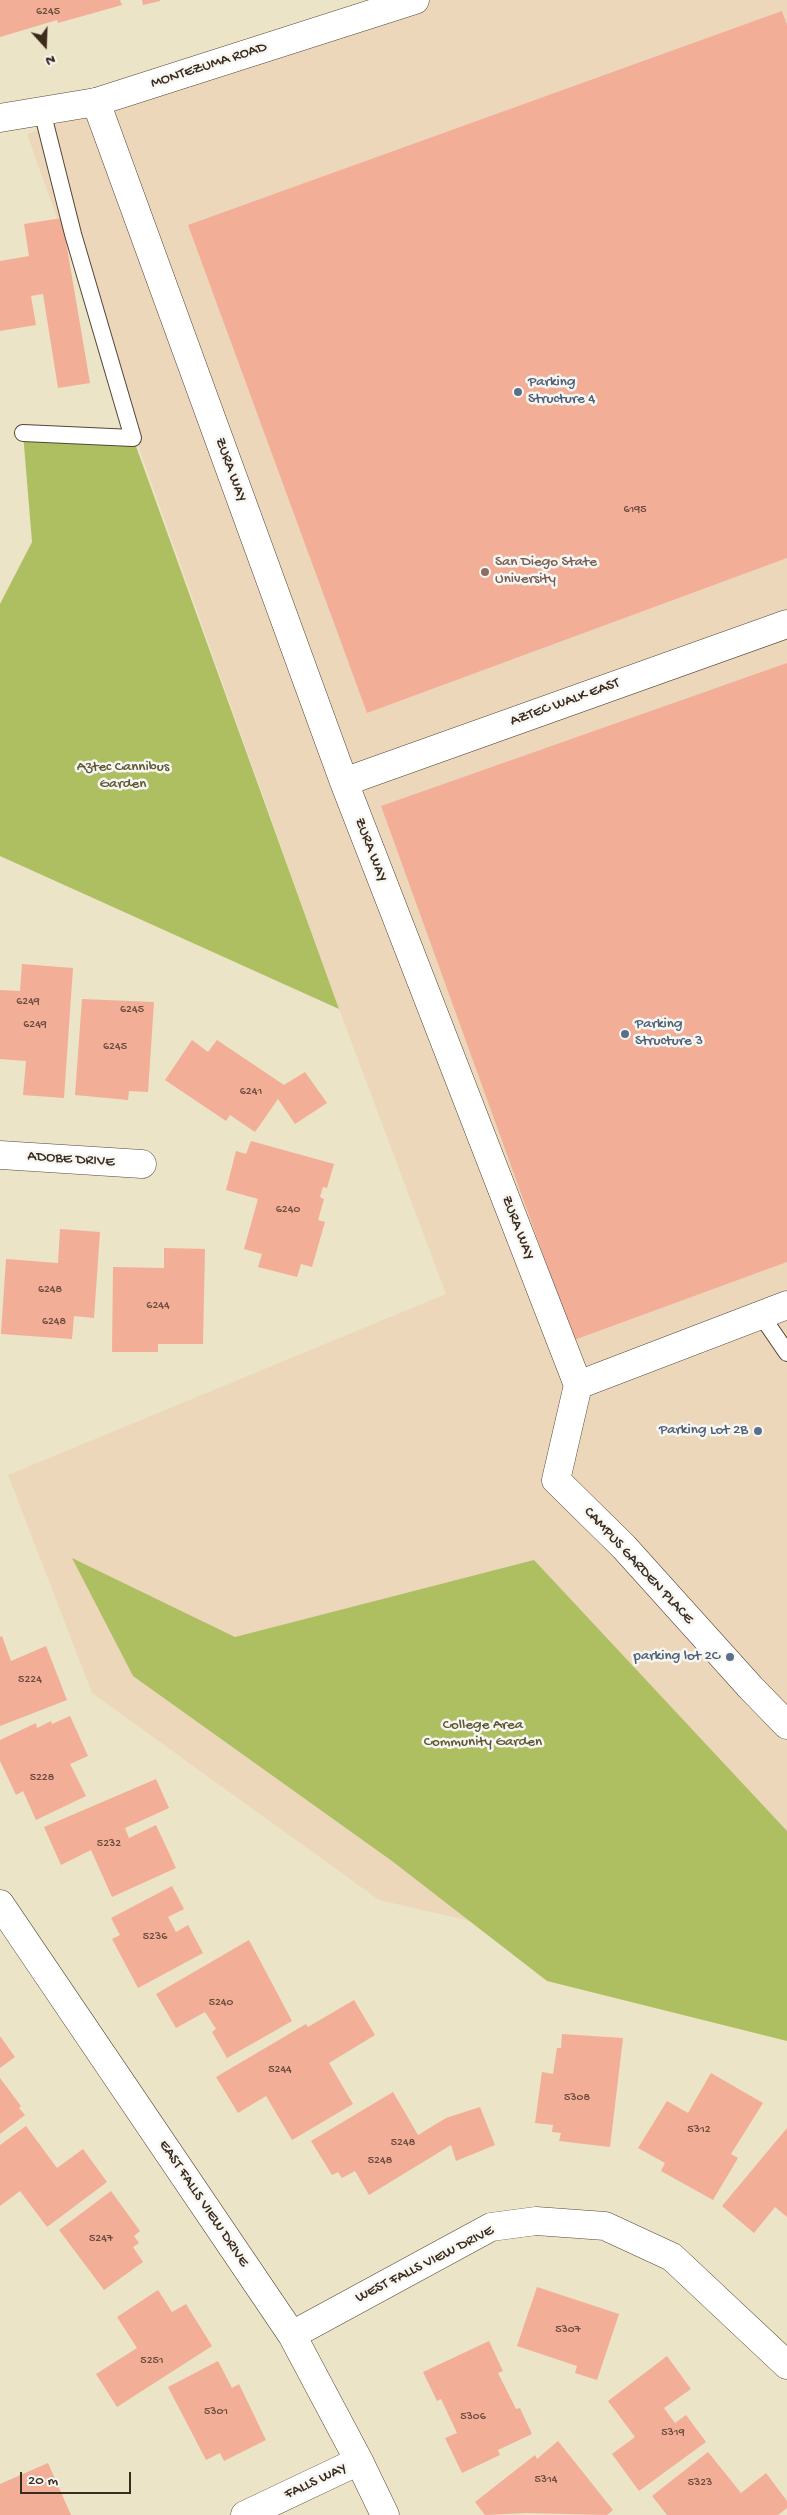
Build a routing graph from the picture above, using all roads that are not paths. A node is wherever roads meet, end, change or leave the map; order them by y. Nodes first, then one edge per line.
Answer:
1 (415, 0) edge
2 (96, 102) junction
3 (42, 111) junction
4 (0, 118) edge
5 (23, 434) dead end
6 (787, 624) edge
7 (344, 782) junction
8 (0, 1155) edge
9 (142, 1164) dead end
10 (787, 1305) edge
11 (761, 1315) junction
12 (787, 1352) edge
13 (578, 1385) junction
14 (787, 1725) edge
15 (0, 1904) edge
16 (292, 2335) junction
17 (787, 2365) edge
18 (360, 2461) junction
19 (245, 2515) edge
20 (385, 2515) edge

1 - 2 street, MONTEZUMA ROAD
2 - 3 street, MONTEZUMA ROAD
2 - 7 street, ZURA WAY
3 - 4 street, MONTEZUMA ROAD
3 - 5 lane
6 - 7 street, AZTEC WALK EAST
7 - 13 street, ZURA WAY
8 - 9 street, ADOBE DRIVE
10 - 11 street
11 - 12 lane
11 - 13 street
13 - 14 street, CAMPUS GARDEN PLACE
15 - 16 street, EAST FALLS VIEW DRIVE
16 - 17 street, WEST FALLS VIEW DRIVE
16 - 18 street, EAST FALLS VIEW DRIVE
18 - 19 street, FALLS WAY
18 - 20 street, EAST FALLS VIEW DRIVE

